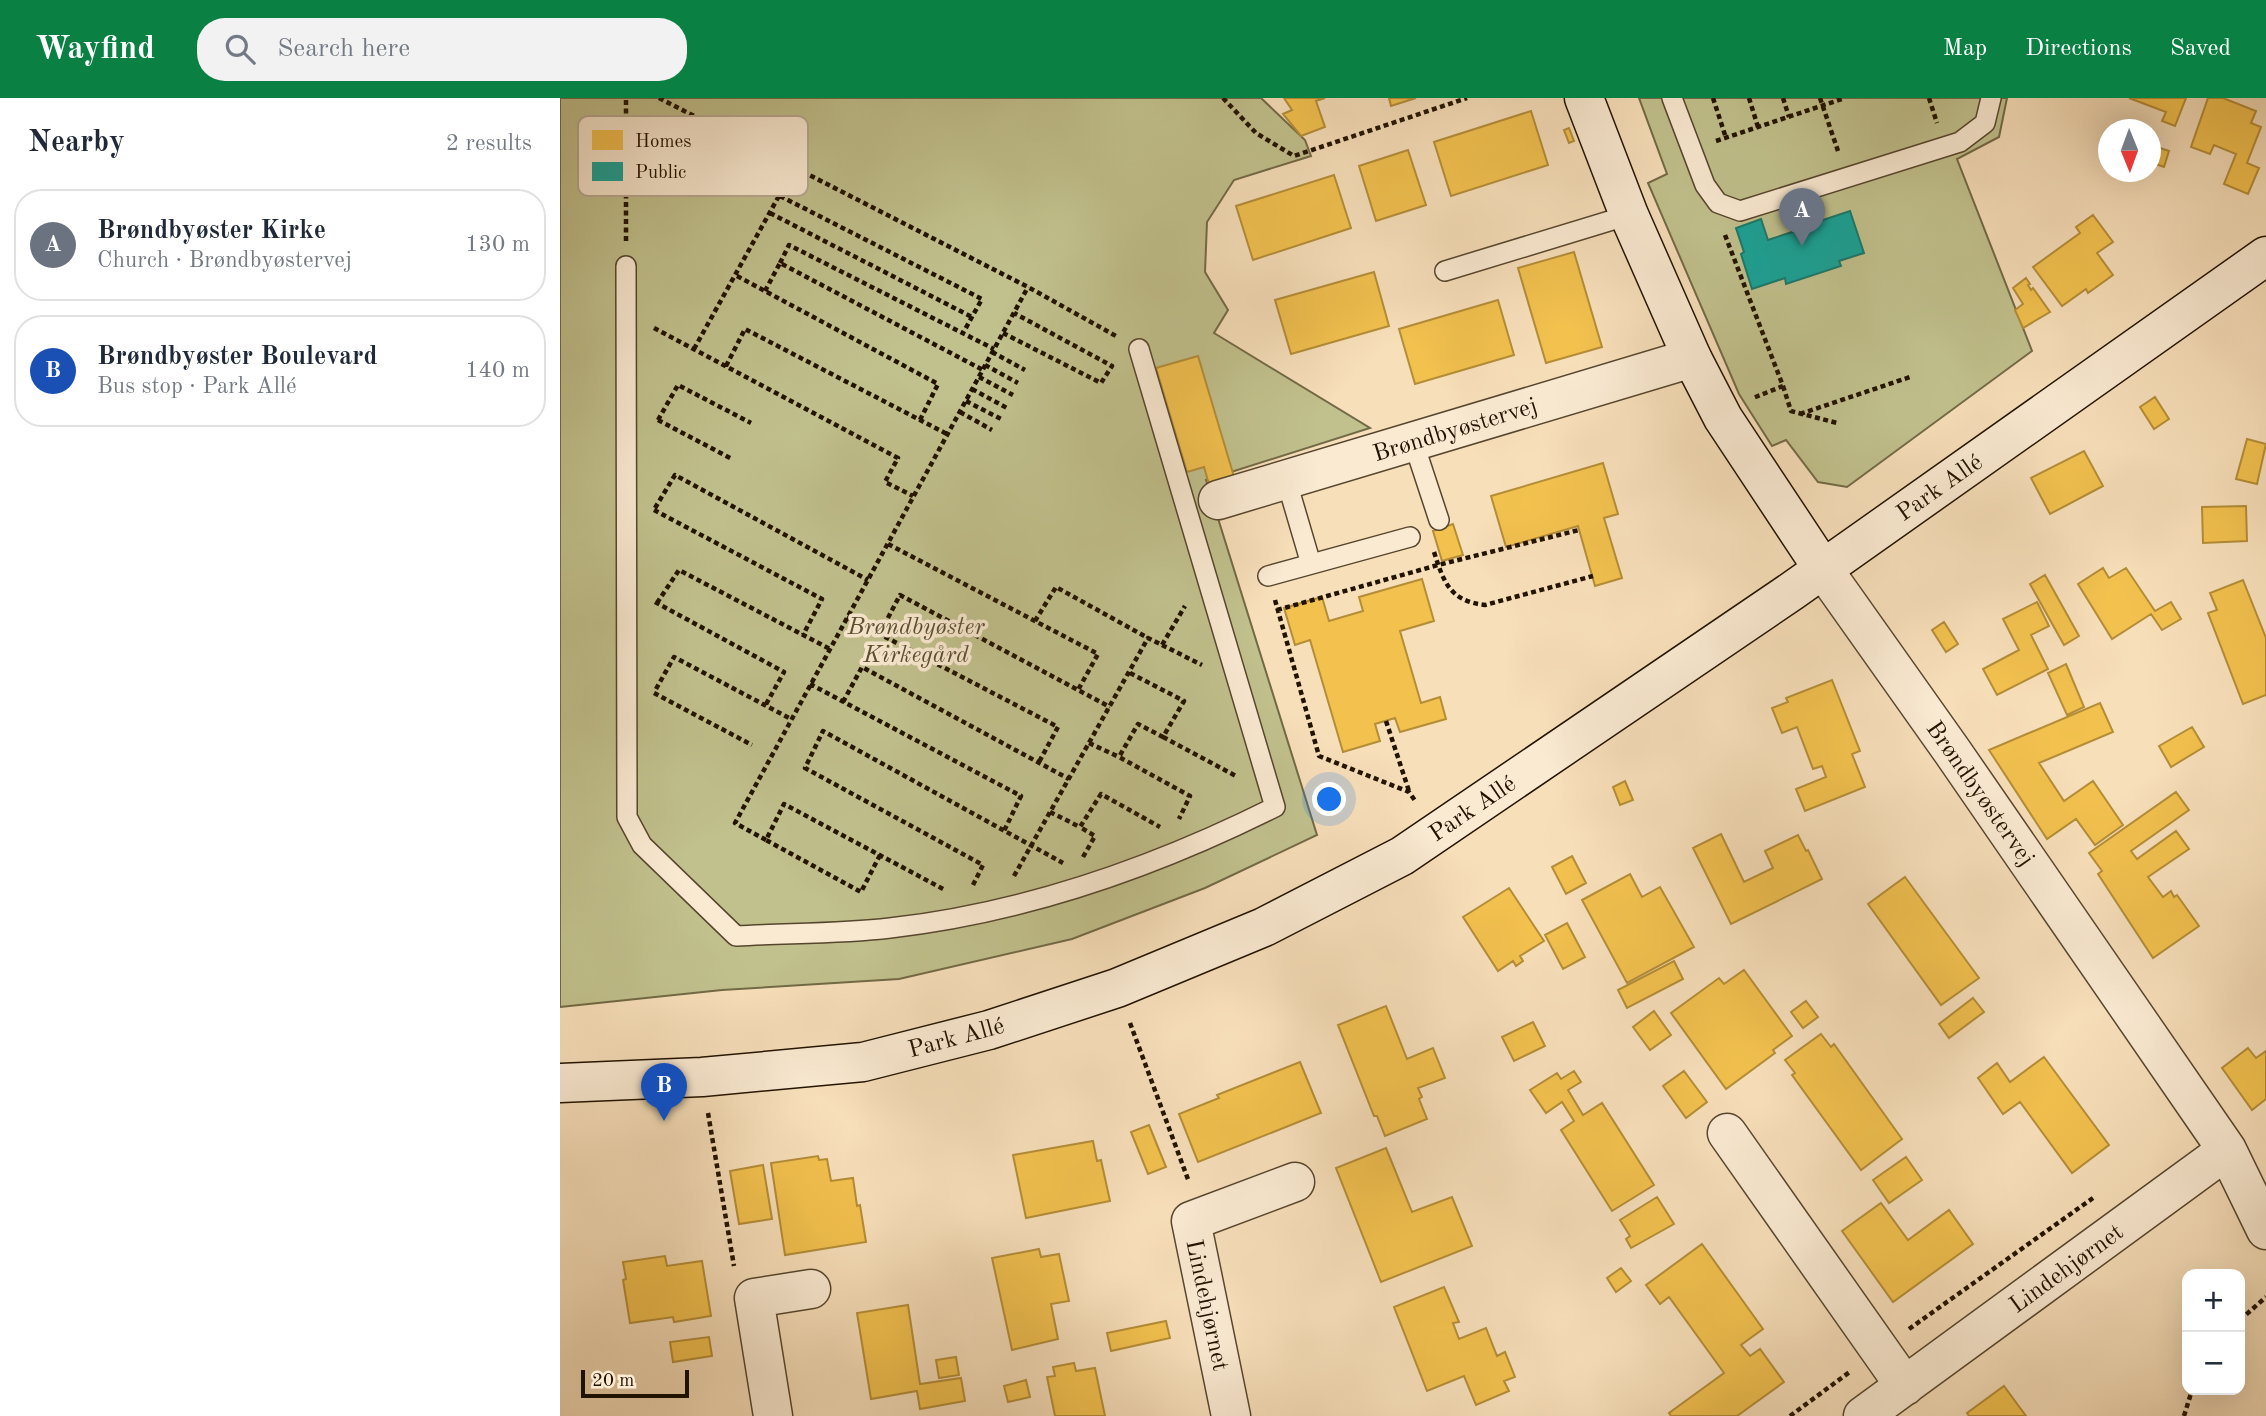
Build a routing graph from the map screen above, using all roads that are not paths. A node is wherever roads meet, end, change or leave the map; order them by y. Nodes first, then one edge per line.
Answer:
1 (1584, 98) edge
2 (1672, 98) edge
3 (1991, 98) edge
4 (1629, 215) junction
5 (2266, 256) edge
6 (626, 267) road end
7 (1445, 271) dead end
8 (1139, 349) road end
9 (1692, 358) junction
10 (1413, 441) junction
11 (1286, 479) junction
12 (1202, 505) junction
13 (1438, 520) dead end
14 (1410, 537) dead end
15 (1311, 564) junction
16 (1823, 569) junction
17 (1268, 576) road end
18 (560, 1083) edge
19 (1727, 1133) dead end
20 (2227, 1150) junction
21 (1295, 1182) dead end
22 (2266, 1230) edge
23 (811, 1289) dead end
24 (1905, 1386) junction
25 (773, 1416) edge
26 (1231, 1416) edge
27 (1863, 1416) edge

1 - 4 street, Brøndbyøstervej
2 - 3 lane
4 - 7 lane
4 - 9 street, Brøndbyøstervej
5 - 16 street, Park Allé
6 - 12 lane
8 - 12 lane
9 - 10 street, Brøndbyøstervej
9 - 16 street, Brøndbyøstervej
10 - 11 street, Brøndbyøstervej
10 - 13 lane
11 - 12 street, Brøndbyøstervej
11 - 15 lane
14 - 15 lane
15 - 17 lane
16 - 18 street, Park Allé
16 - 20 street, Brøndbyøstervej
19 - 24 street
20 - 22 street, Brøndbyøstervej
20 - 24 street, Lindehjørnet
21 - 26 street, Lindehjørnet
23 - 25 street
24 - 27 street, Lindehjørnet

